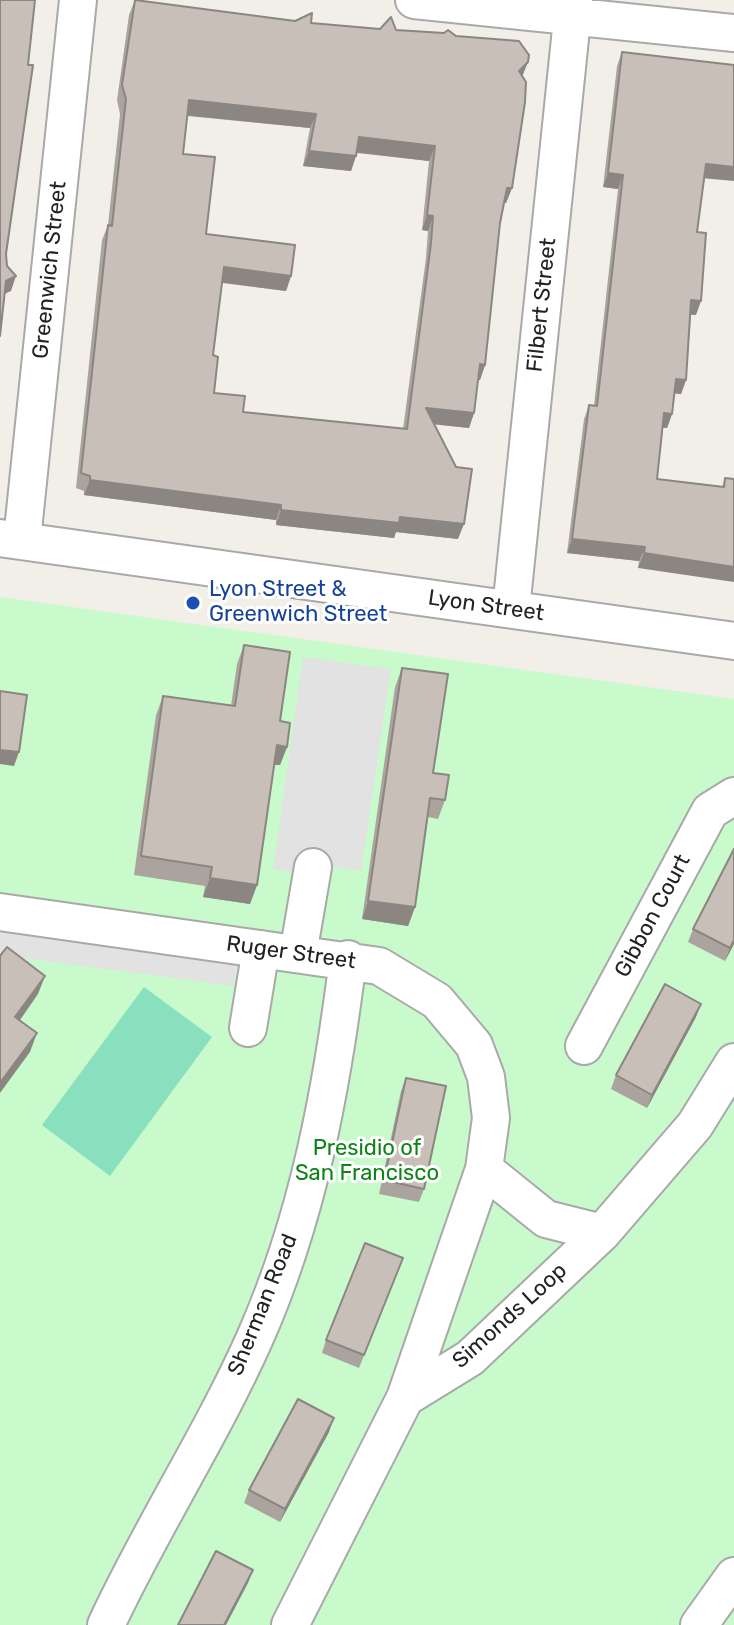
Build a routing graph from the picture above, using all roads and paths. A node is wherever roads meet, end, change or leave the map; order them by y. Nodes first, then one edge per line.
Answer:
1 (78, 0) edge
2 (414, 0) edge
3 (573, 8) edge
4 (734, 33) edge
5 (11, 539) edge
6 (511, 609) junction
7 (734, 641) edge
8 (734, 796) edge
9 (313, 867) dead end
10 (0, 912) edge
11 (261, 949) junction
12 (298, 954) junction
13 (348, 959) junction
14 (248, 1028) dead end
15 (584, 1046) dead end
16 (734, 1062) edge
17 (484, 1169) junction
18 (602, 1233) junction
19 (405, 1398) junction
20 (734, 1576) edge
21 (106, 1625) edge
22 (290, 1625) edge
23 (699, 1625) edge

1 - 5 street, Greenwich Street
2 - 3 street
3 - 4 street
3 - 6 street, Filbert Street
5 - 6 street, Lyon Street
6 - 7 street, Lyon Street
8 - 15 street, Gibbon Court
9 - 12 street
10 - 11 street, Ruger Street
11 - 12 street, Ruger Street
11 - 14 street
12 - 13 street, Ruger Street
13 - 17 street, Ruger Street
13 - 21 street, Sherman Road
16 - 18 street, Simonds Loop
17 - 18 street
17 - 19 street, Ruger Street
18 - 19 street, Simonds Loop
19 - 22 street
20 - 23 street

